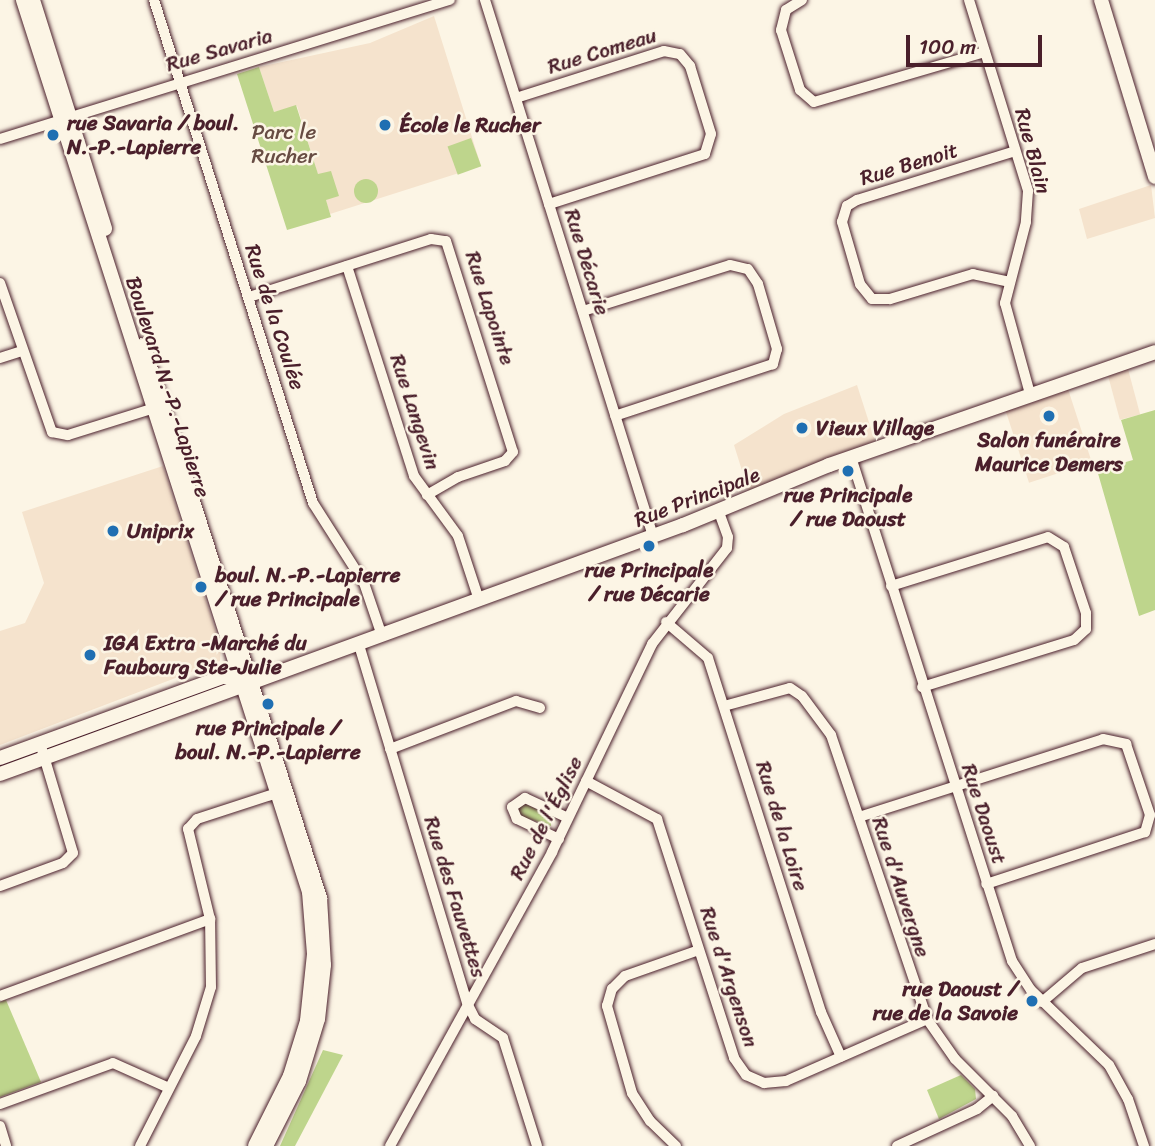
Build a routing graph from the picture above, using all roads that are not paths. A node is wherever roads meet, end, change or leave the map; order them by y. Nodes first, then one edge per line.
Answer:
1 (23, 0) edge
2 (33, 0) edge
3 (154, 0) edge
4 (450, 0) edge
5 (485, 0) edge
6 (802, 0) edge
7 (969, 0) edge
8 (1101, 0) edge
9 (985, 52) junction
10 (181, 81) junction
11 (516, 98) junction
12 (64, 118) junction
13 (0, 139) edge
14 (1016, 151) junction
15 (1153, 167) edge
16 (549, 204) junction
17 (347, 266) junction
18 (1010, 282) junction
19 (0, 283) edge
20 (249, 297) junction
21 (583, 311) junction
22 (22, 351) junction
23 (1155, 352) edge
24 (0, 358) edge
25 (1030, 394) junction
26 (158, 407) junction
27 (615, 416) junction
28 (851, 457) junction
29 (428, 495) junction
30 (719, 512) junction
31 (653, 536) junction
32 (891, 586) junction
33 (479, 600) junction
34 (667, 622) junction
35 (382, 636) junction
36 (359, 645) junction
37 (245, 680) junction
38 (922, 687) junction
39 (724, 706) junction
40 (540, 708) dead end
41 (390, 748) junction
42 (43, 752) junction
43 (0, 758) edge
44 (0, 774) edge
45 (586, 781) junction
46 (955, 786) junction
47 (282, 791) junction
48 (859, 817) junction
49 (568, 818) junction
50 (559, 839) junction
51 (986, 884) junction
52 (0, 887) edge
53 (210, 919) junction
54 (1155, 944) edge
55 (699, 950) junction
56 (0, 996) edge
57 (1042, 1002) junction
58 (468, 1005) junction
59 (927, 1019) junction
60 (841, 1057) junction
61 (169, 1088) junction
62 (993, 1096) junction
63 (0, 1104) edge
64 (0, 1126) edge
65 (6, 1146) edge
66 (139, 1146) edge
67 (255, 1146) edge
68 (267, 1146) edge
69 (390, 1146) edge
70 (537, 1146) edge
71 (676, 1146) edge
72 (897, 1146) edge
73 (1030, 1146) edge
74 (1144, 1146) edge

1 - 12 street, Boulevard N.-P.-Lapierre
2 - 12 street, Boulevard N.-P.-Lapierre
3 - 10 street, Rue de la Coulée
4 - 10 street, Rue Savaria
5 - 11 street, Rue Décarie
6 - 9 street
7 - 9 street, Rue Blain
8 - 15 street
9 - 14 street, Rue Blain
10 - 12 street, Rue Savaria
10 - 20 street, Rue de la Coulée
11 - 16 street, Rue Décarie
11 - 16 street, Rue Comeau
12 - 13 street, Rue Savaria
12 - 26 street, Boulevard N.-P.-Lapierre
14 - 18 street, Rue Blain
14 - 18 street, Rue Benoit
16 - 21 street, Rue Décarie
17 - 20 street, Rue Lapointe
17 - 29 street, Rue Langevin
17 - 29 street, Rue Lapointe
18 - 25 street, Rue Blain
19 - 22 street
20 - 35 street, Rue de la Coulée
21 - 27 street, Rue Décarie
21 - 27 street
22 - 24 street
22 - 26 street
23 - 25 street, Rue Principale
25 - 28 street, Rue Principale
26 - 37 street, Boulevard N.-P.-Lapierre
27 - 31 street, Rue Décarie
28 - 30 street, Rue Principale
28 - 32 street, Rue Daoust
29 - 33 street, Rue Langevin
30 - 31 street, Rue Principale
30 - 34 street, Rue de l'Église
31 - 33 street, Rue Principale
32 - 38 street, Rue Daoust
32 - 38 street
33 - 35 street, Rue Principale
34 - 39 street, Rue de la Loire
34 - 45 street, Rue de l'Église
35 - 36 street, Rue Principale
36 - 37 street, Rue Principale
36 - 41 street, Rue des Fauvettes
37 - 42 street, Rue Principale
37 - 47 street, Boulevard N.-P.-Lapierre
38 - 46 street, Rue Daoust
39 - 48 street, Rue d'Auvergne
39 - 60 street, Rue de la Loire
40 - 41 street
41 - 58 street, Rue des Fauvettes
42 - 43 street, Rue Principale
42 - 44 street, Rue Principale
42 - 52 street
45 - 49 street, Rue de l'Église
45 - 55 street, Rue d'Argenson
46 - 48 street
46 - 51 street, Rue Daoust
46 - 51 street
47 - 53 street
47 - 67 street, Boulevard N.-P.-Lapierre
47 - 68 street, Boulevard N.-P.-Lapierre
48 - 59 street, Rue d'Auvergne
49 - 50 street, Rue de l'Église
49 - 50 street
50 - 58 street, Rue de l'Église
51 - 57 street, Rue Daoust
53 - 56 street
53 - 61 street
54 - 57 street
55 - 60 street, Rue d'Argenson
55 - 71 street
57 - 74 street, Rue Daoust
58 - 69 street, Rue de l'Église
58 - 70 street, Rue des Fauvettes
59 - 60 street, Rue d'Argenson
59 - 62 street, Rue d'Auvergne
61 - 63 street
61 - 66 street
62 - 72 street
62 - 73 street, Rue d'Auvergne
64 - 65 street

